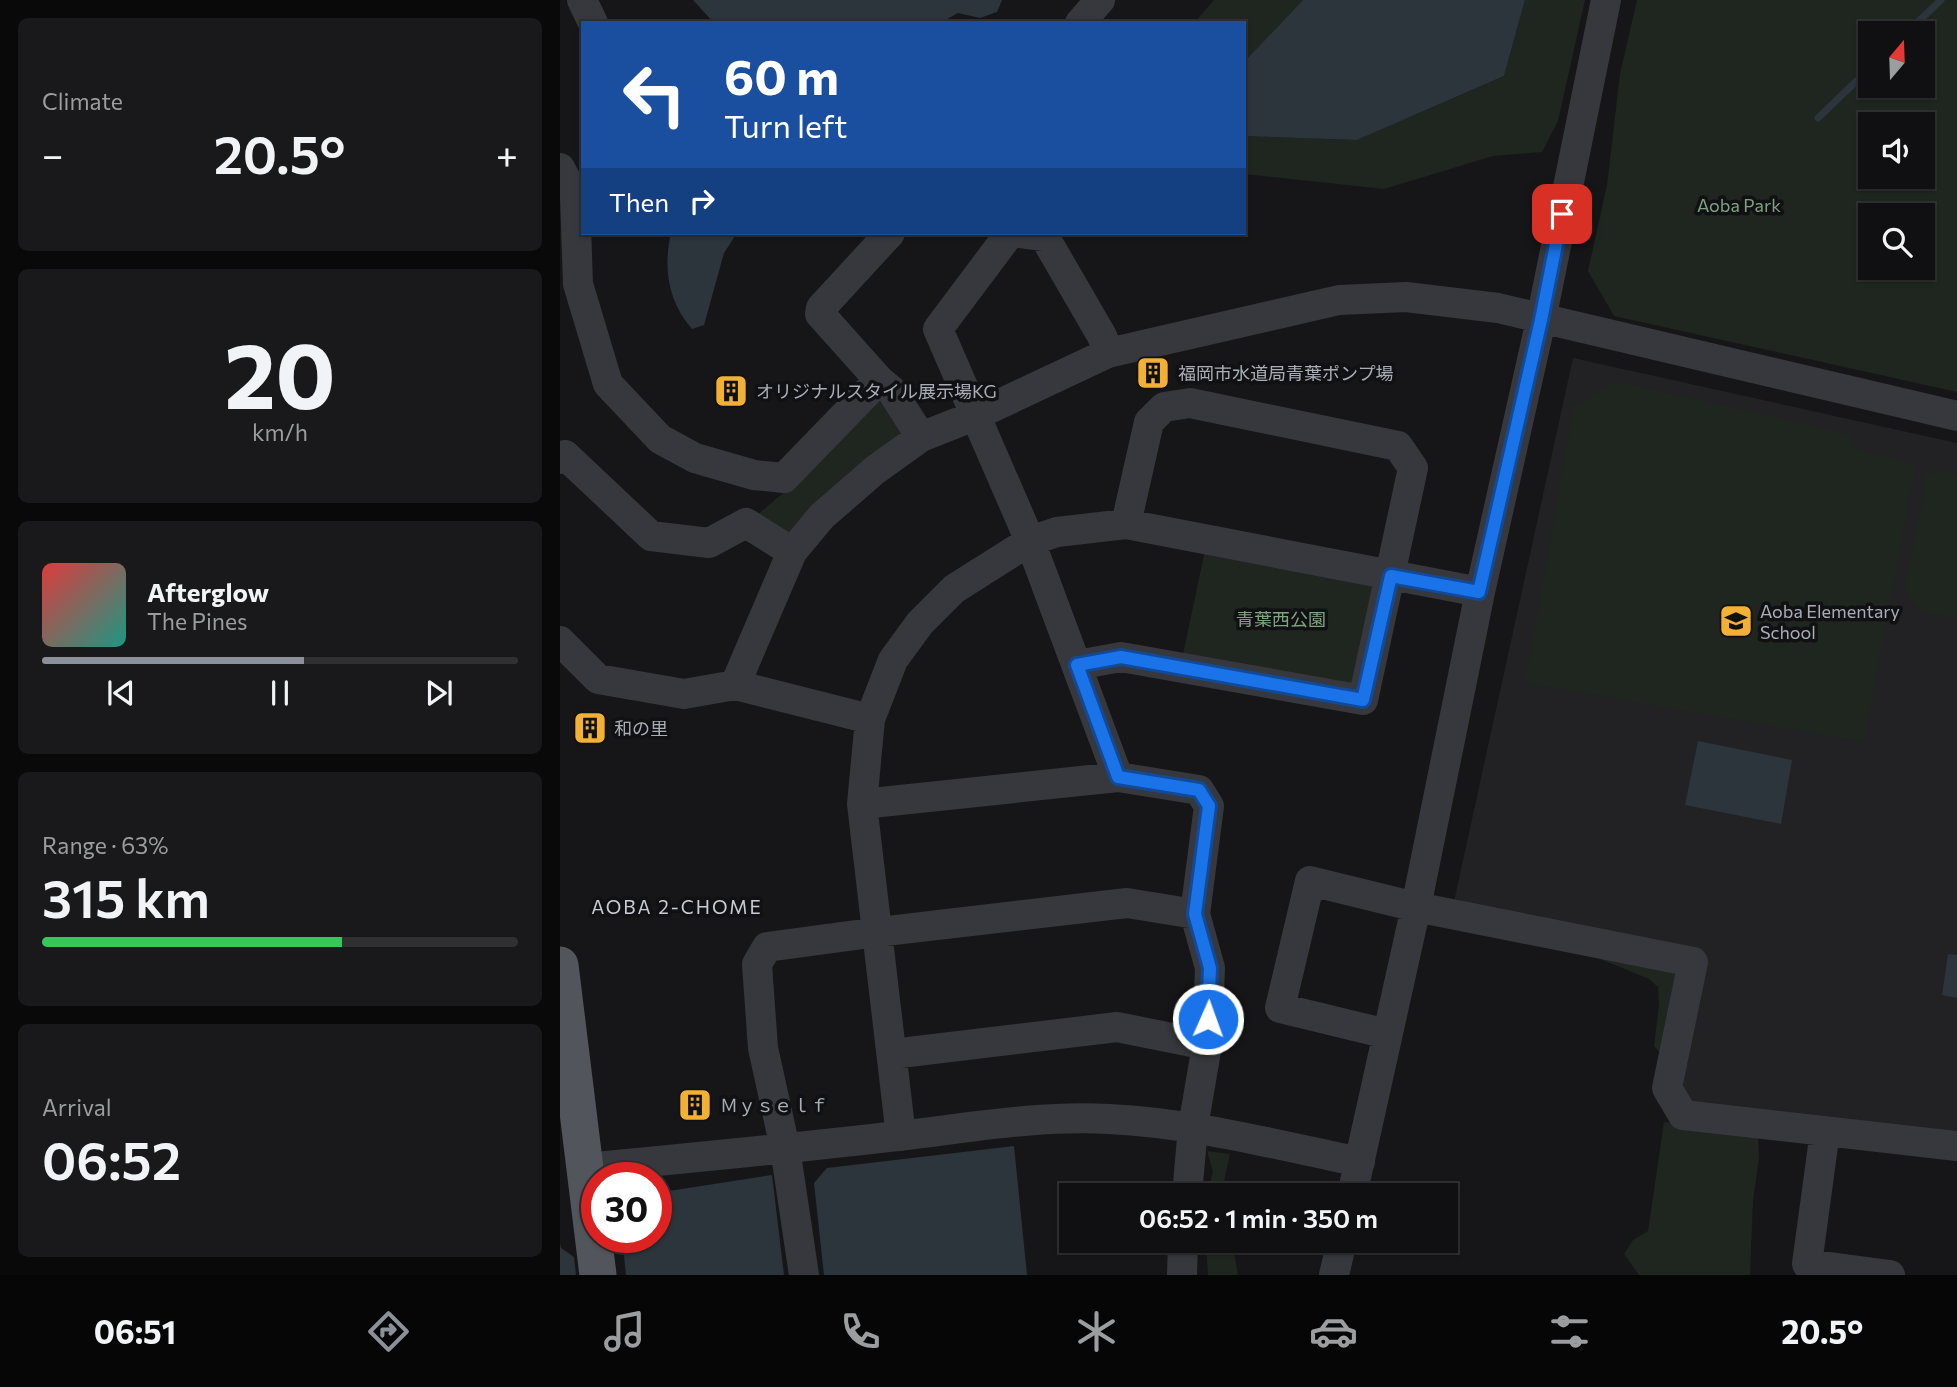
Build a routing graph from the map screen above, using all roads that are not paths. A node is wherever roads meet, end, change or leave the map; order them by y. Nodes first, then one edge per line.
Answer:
1 (582, 0) edge
2 (1100, 0) edge
3 (1606, 0) edge
4 (592, 21) edge
5 (1082, 21) edge
6 (560, 168) edge
7 (579, 190) edge
8 (888, 235) edge
9 (1008, 235) edge
10 (1036, 235) edge
11 (1541, 320) junction
12 (1108, 353) junction
13 (879, 380) junction
14 (974, 415) junction
15 (1957, 416) edge
16 (921, 437) junction
17 (562, 454) edge
18 (1126, 524) junction
19 (1030, 541) junction
20 (792, 552) junction
21 (1391, 576) junction
22 (1479, 592) junction
23 (560, 640) edge
24 (1077, 665) junction
25 (734, 685) junction
26 (870, 719) junction
27 (1118, 777) junction
28 (862, 804) junction
29 (1416, 907) junction
30 (1195, 914) junction
31 (878, 932) junction
32 (560, 965) edge
33 (1387, 1034) junction
34 (1207, 1045) junction
35 (892, 1054) junction
36 (1193, 1127) junction
37 (1825, 1131) junction
38 (901, 1136) junction
39 (1957, 1146) edge
40 (785, 1148) junction
41 (585, 1162) edge
42 (646, 1162) edge
43 (1360, 1162) junction
44 (1188, 1183) edge
45 (1355, 1183) edge
46 (596, 1253) edge
47 (1183, 1253) edge
48 (1339, 1253) edge
49 (598, 1275) edge
50 (804, 1275) edge
51 (1182, 1275) edge
52 (1334, 1275) edge
53 (1890, 1275) edge

1 - 4 street
2 - 5 street
3 - 11 street
6 - 7 street
7 - 13 street
8 - 13 street
9 - 14 street
10 - 12 street
11 - 12 street
11 - 15 street
11 - 22 street
12 - 14 street
13 - 16 street
14 - 16 street
14 - 19 street
16 - 20 street
17 - 20 street
18 - 19 street
18 - 21 street
18 - 21 street
19 - 24 street
19 - 26 street
20 - 25 street
21 - 22 street
21 - 24 street
22 - 29 street
23 - 25 street
24 - 27 street
25 - 26 street
26 - 28 street
27 - 28 street
27 - 30 street
28 - 31 street
29 - 33 street
29 - 33 street
29 - 37 street
30 - 31 street
30 - 34 street
31 - 35 street
31 - 40 street
32 - 41 main road
33 - 43 street
34 - 35 street
34 - 36 street
35 - 38 street
36 - 38 street
36 - 43 street
36 - 44 street
37 - 39 street
37 - 53 street
38 - 40 street
40 - 42 street
40 - 50 street
43 - 45 street
46 - 49 main road
47 - 51 street
48 - 52 street

